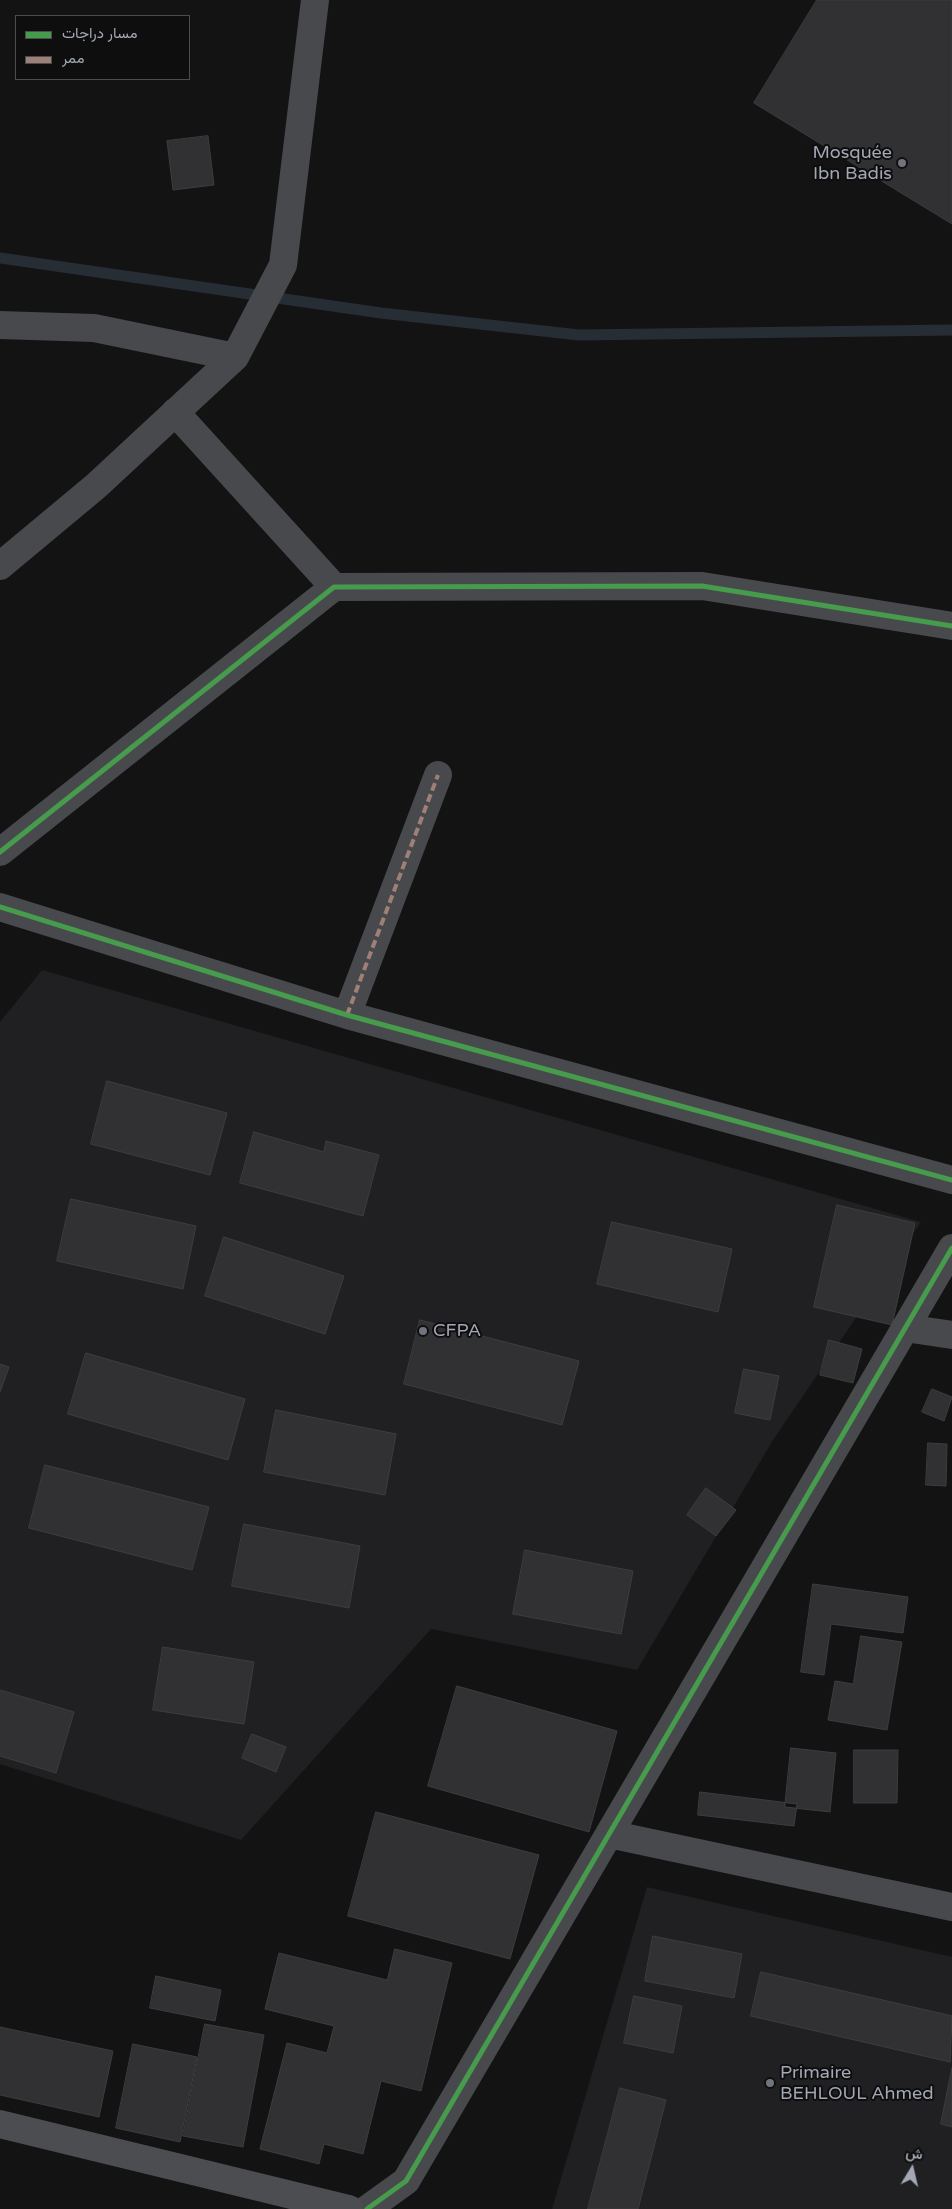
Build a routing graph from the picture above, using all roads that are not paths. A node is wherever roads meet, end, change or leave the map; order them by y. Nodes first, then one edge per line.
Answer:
1 (315, 0) edge
2 (0, 325) edge
3 (236, 357) junction
4 (175, 412) junction
5 (0, 566) edge
6 (334, 587) junction
7 (952, 626) edge
8 (438, 775) dead end
9 (0, 852) edge
10 (0, 907) edge
11 (347, 1015) junction
12 (952, 1180) edge
13 (952, 1248) edge
14 (905, 1328) junction
15 (952, 1335) edge
16 (609, 1834) junction
17 (952, 1907) edge
18 (0, 2124) edge
19 (349, 2209) edge
20 (367, 2209) edge

1 - 3 street
2 - 3 street
3 - 4 street
4 - 5 street
4 - 6 street
6 - 7 street
6 - 9 street
8 - 11 street
10 - 11 street
11 - 12 street
13 - 14 street
14 - 15 street
14 - 16 street
16 - 17 street
16 - 20 street
18 - 19 street

